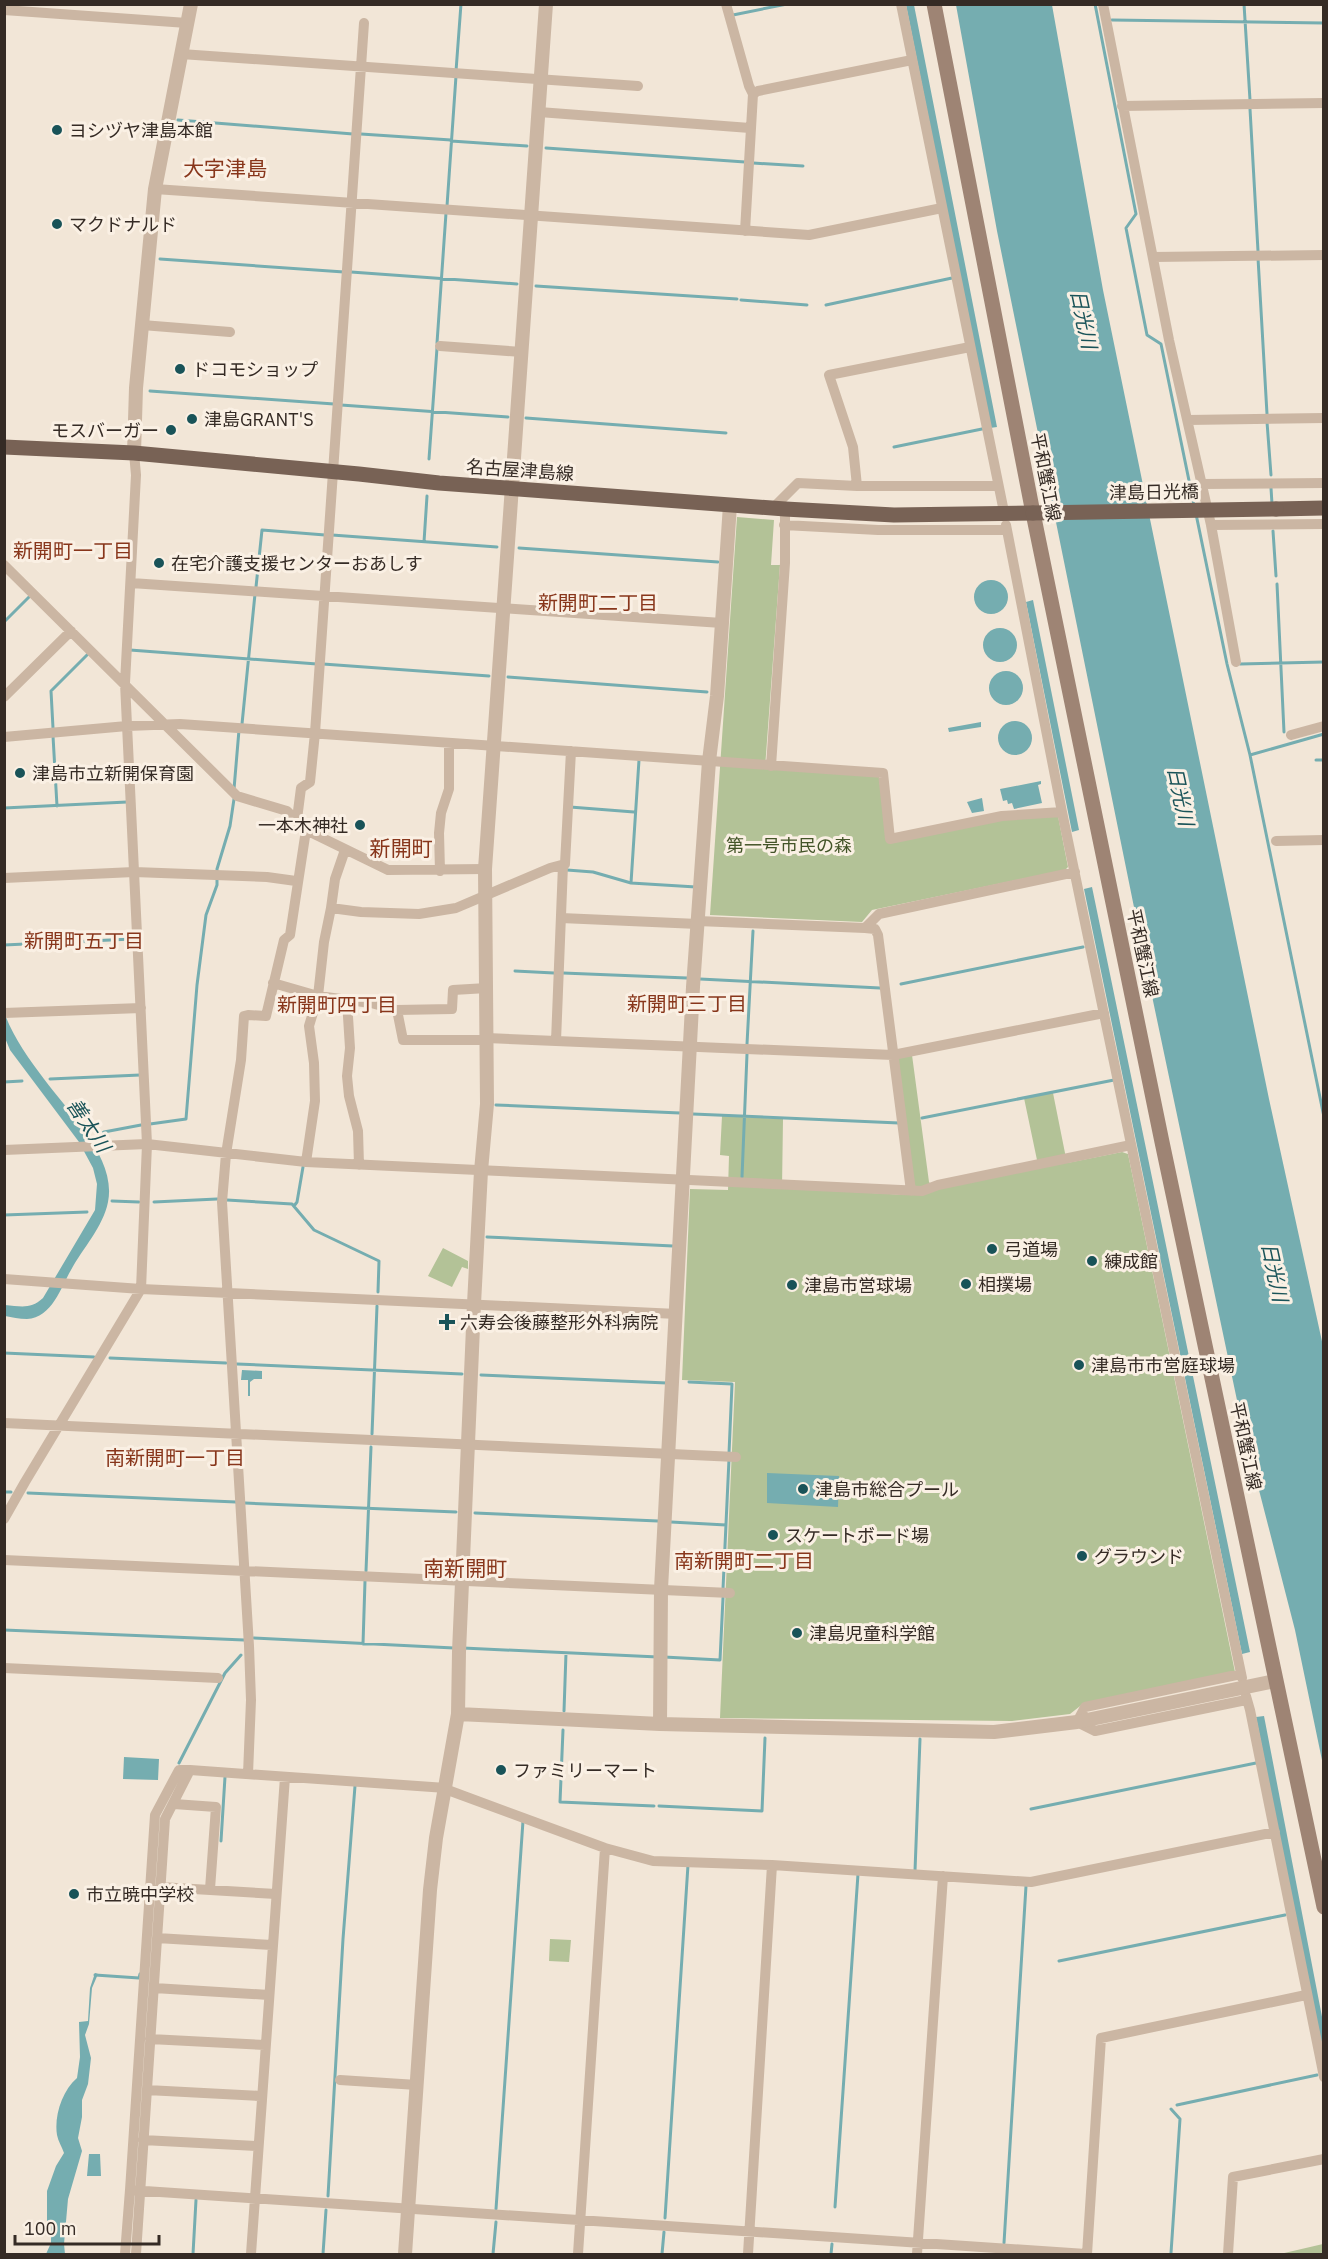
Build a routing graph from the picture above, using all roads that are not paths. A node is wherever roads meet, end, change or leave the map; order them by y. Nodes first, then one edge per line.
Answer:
1 (191, 4) edge
2 (546, 4) edge
3 (726, 4) edge
4 (901, 4) edge
5 (934, 4) edge
6 (1103, 4) edge
7 (4, 10) edge
8 (187, 23) junction
9 (364, 23) dead end
10 (181, 54) junction
11 (912, 60) junction
12 (362, 67) junction
13 (541, 80) junction
14 (638, 86) dead end
15 (753, 94) junction
16 (1323, 103) edge
17 (1122, 106) junction
18 (538, 112) junction
19 (750, 128) junction
20 (155, 189) junction
21 (353, 203) junction
22 (942, 208) junction
23 (531, 216) junction
24 (745, 231) junction
25 (1323, 255) edge
26 (1153, 257) junction
27 (142, 326) junction
28 (230, 332) dead end
29 (440, 346) dead end
30 (970, 347) junction
31 (522, 352) junction
32 (1323, 418) edge
33 (1188, 420) junction
34 (4, 447) edge
35 (134, 453) junction
36 (333, 471) junction
37 (1323, 483) edge
38 (1202, 484) junction
39 (857, 486) junction
40 (998, 486) junction
41 (513, 489) junction
42 (730, 505) junction
43 (1003, 507) dead end
44 (779, 508) junction
45 (1323, 508) edge
46 (1033, 513) junction
47 (1323, 524) edge
48 (784, 525) junction
49 (1211, 525) junction
50 (4, 565) edge
51 (131, 583) junction
52 (325, 596) junction
53 (504, 609) junction
54 (722, 623) junction
55 (71, 631) junction
56 (1236, 662) dead end
57 (125, 683) junction
58 (4, 697) edge
59 (165, 724) junction
60 (127, 726) junction
61 (1323, 726) edge
62 (315, 733) junction
63 (1291, 735) dead end
64 (4, 737) edge
65 (449, 743) junction
66 (493, 746) junction
67 (571, 751) junction
68 (709, 761) junction
69 (771, 766) junction
70 (1062, 812) junction
71 (297, 819) junction
72 (306, 830) junction
73 (1323, 840) edge
74 (1276, 841) dead end
75 (345, 850) junction
76 (563, 865) junction
77 (485, 869) junction
78 (440, 871) junction
79 (134, 872) junction
80 (1075, 872) junction
81 (4, 878) edge
82 (296, 881) junction
83 (485, 897) junction
84 (331, 908) junction
85 (561, 918) junction
86 (698, 922) junction
87 (865, 928) junction
88 (273, 983) junction
89 (487, 988) junction
90 (318, 996) junction
91 (347, 1000) junction
92 (141, 1008) junction
93 (397, 1010) junction
94 (6, 1013) edge
95 (1104, 1013) junction
96 (487, 1039) junction
97 (556, 1041) junction
98 (690, 1046) junction
99 (893, 1055) junction
100 (147, 1144) junction
101 (1131, 1144) junction
102 (4, 1150) edge
103 (226, 1154) junction
104 (306, 1162) junction
105 (359, 1165) junction
106 (481, 1171) junction
107 (683, 1180) junction
108 (911, 1191) junction
109 (4, 1279) edge
110 (141, 1289) junction
111 (228, 1293) junction
112 (474, 1304) junction
113 (677, 1314) junction
114 (4, 1423) edge
115 (59, 1426) junction
116 (236, 1434) junction
117 (469, 1446) junction
118 (669, 1454) junction
119 (736, 1457) dead end
120 (4, 1519) edge
121 (4, 1560) edge
122 (245, 1570) junction
123 (462, 1581) junction
124 (661, 1589) junction
125 (730, 1593) dead end
126 (4, 1668) edge
127 (218, 1678) dead end
128 (1275, 1681) junction
129 (458, 1714) junction
130 (1077, 1722) junction
131 (660, 1724) junction
132 (190, 1770) junction
133 (248, 1774) junction
134 (285, 1777) junction
135 (445, 1789) junction
136 (174, 1804) junction
137 (1275, 1832) junction
138 (605, 1848) junction
139 (772, 1865) junction
140 (943, 1876) junction
141 (160, 1887) junction
142 (210, 1889) junction
143 (276, 1894) junction
144 (1323, 1906) edge
145 (157, 1938) junction
146 (272, 1945) junction
147 (154, 1988) junction
148 (269, 1995) junction
149 (1306, 1995) junction
150 (150, 2039) junction
151 (265, 2045) junction
152 (1323, 2077) edge
153 (340, 2080) dead end
154 (417, 2085) junction
155 (147, 2090) junction
156 (261, 2096) junction
157 (143, 2140) junction
158 (258, 2146) junction
159 (1323, 2159) edge
160 (135, 2190) junction
161 (254, 2198) junction
162 (408, 2208) junction
163 (580, 2220) junction
164 (750, 2231) junction
165 (918, 2249) edge
166 (125, 2254) edge
167 (136, 2254) edge
168 (251, 2254) edge
169 (405, 2254) edge
170 (578, 2254) edge
171 (748, 2254) edge
172 (1087, 2254) edge
173 (1228, 2254) edge

1 - 8 street
2 - 13 street
3 - 15 street
4 - 11 street
5 - 46 main road, 平和蟹江線
6 - 17 street
7 - 8 street
8 - 10 street
9 - 12 street
10 - 12 street
10 - 20 street
11 - 15 street
11 - 22 street
12 - 13 street
12 - 21 street
13 - 14 street
13 - 18 street
15 - 19 street
16 - 17 street
17 - 26 street
18 - 19 street
18 - 23 street
19 - 24 street
20 - 21 street
20 - 27 street
21 - 23 street
21 - 36 street
22 - 24 street
22 - 30 street
23 - 24 street
23 - 31 street
25 - 26 street
26 - 33 street
27 - 28 street
27 - 35 street
29 - 31 street
30 - 39 street
30 - 40 street
31 - 41 street
32 - 33 street
33 - 38 street
34 - 35 main road, 名古屋津島線
35 - 36 main road, 名古屋津島線
35 - 51 street
36 - 41 main road, 名古屋津島線
36 - 52 street
37 - 38 street
38 - 49 street
39 - 40 street
39 - 44 street
40 - 43 street
41 - 42 main road, 名古屋津島線
41 - 53 street
42 - 44 main road, 名古屋津島線
42 - 54 street
44 - 46 main road, 名古屋津島線
44 - 48 street
45 - 46 main road, 津島日光橋, bridge
46 - 128 main road, 平和蟹江線
47 - 49 street
48 - 69 street
48 - 70 street
49 - 56 street
50 - 55 street
51 - 52 street
51 - 57 street
52 - 53 street
52 - 62 street
53 - 54 street
53 - 66 street
54 - 68 street
55 - 57 street
55 - 58 street
57 - 59 street
57 - 60 street
59 - 60 street
59 - 62 street
59 - 71 street
60 - 64 street
60 - 79 street
61 - 63 street
62 - 65 street
62 - 71 street
65 - 66 street
65 - 78 street
66 - 67 street
66 - 77 street
67 - 68 street
67 - 76 street
68 - 69 street
68 - 86 street
69 - 70 street
70 - 80 street
71 - 72 street
72 - 75 street
72 - 82 street
73 - 74 street
75 - 78 street
75 - 84 street
76 - 83 street
76 - 85 street
77 - 78 street
77 - 83 street
79 - 81 street
79 - 82 street
79 - 92 street
80 - 87 street
80 - 95 street
82 - 88 street
83 - 84 street
83 - 89 street
84 - 90 street
85 - 86 street
85 - 97 street
86 - 87 street
86 - 98 street
87 - 99 street
88 - 90 street
88 - 103 street
89 - 93 street
89 - 96 street
90 - 91 street
90 - 104 street
91 - 93 street
91 - 105 street
92 - 94 street
92 - 100 street
93 - 96 street
95 - 99 street
95 - 101 street
96 - 97 street
96 - 106 street
97 - 98 street
98 - 99 street
98 - 107 street
99 - 108 street
100 - 102 street
100 - 103 street
100 - 110 street
101 - 108 street
101 - 130 street
103 - 104 street
103 - 111 street
104 - 105 street
105 - 106 street
106 - 107 street
106 - 112 street
107 - 108 street
107 - 113 street
109 - 110 street
110 - 111 street
110 - 115 street
111 - 112 street
111 - 116 street
112 - 113 street
112 - 117 street
113 - 118 street
114 - 115 street
115 - 116 street
115 - 120 street
116 - 117 street
116 - 122 street
117 - 118 street
117 - 123 street
118 - 119 street
118 - 124 street
121 - 122 street
122 - 123 street
122 - 133 street
123 - 124 street
123 - 129 street
124 - 125 street
124 - 131 street
126 - 127 street
128 - 130 street
128 - 144 main road, 平和蟹江線
129 - 131 street
129 - 135 street
130 - 131 street
130 - 137 street
132 - 133 street
132 - 136 street
132 - 160 street
133 - 134 street
134 - 135 street
134 - 143 street
135 - 138 street
135 - 154 street
136 - 141 street
136 - 142 street
137 - 140 street
137 - 149 street
138 - 139 street
138 - 163 street
139 - 140 street
139 - 164 street
140 - 165 street
141 - 142 street
141 - 145 street
142 - 143 street
143 - 146 street
145 - 146 street
145 - 147 street
146 - 148 street
147 - 148 street
147 - 150 street
148 - 151 street
149 - 152 street
149 - 172 street
150 - 151 street
150 - 155 street
151 - 156 street
153 - 154 street
154 - 162 street
155 - 156 street
155 - 157 street
156 - 158 street
157 - 158 street
157 - 160 street
158 - 161 street
159 - 173 street
160 - 161 street
160 - 166 street
160 - 167 street
161 - 162 street
161 - 168 street
162 - 163 street
162 - 169 street
163 - 164 street
163 - 170 street
164 - 165 street
164 - 171 street
165 - 172 street

